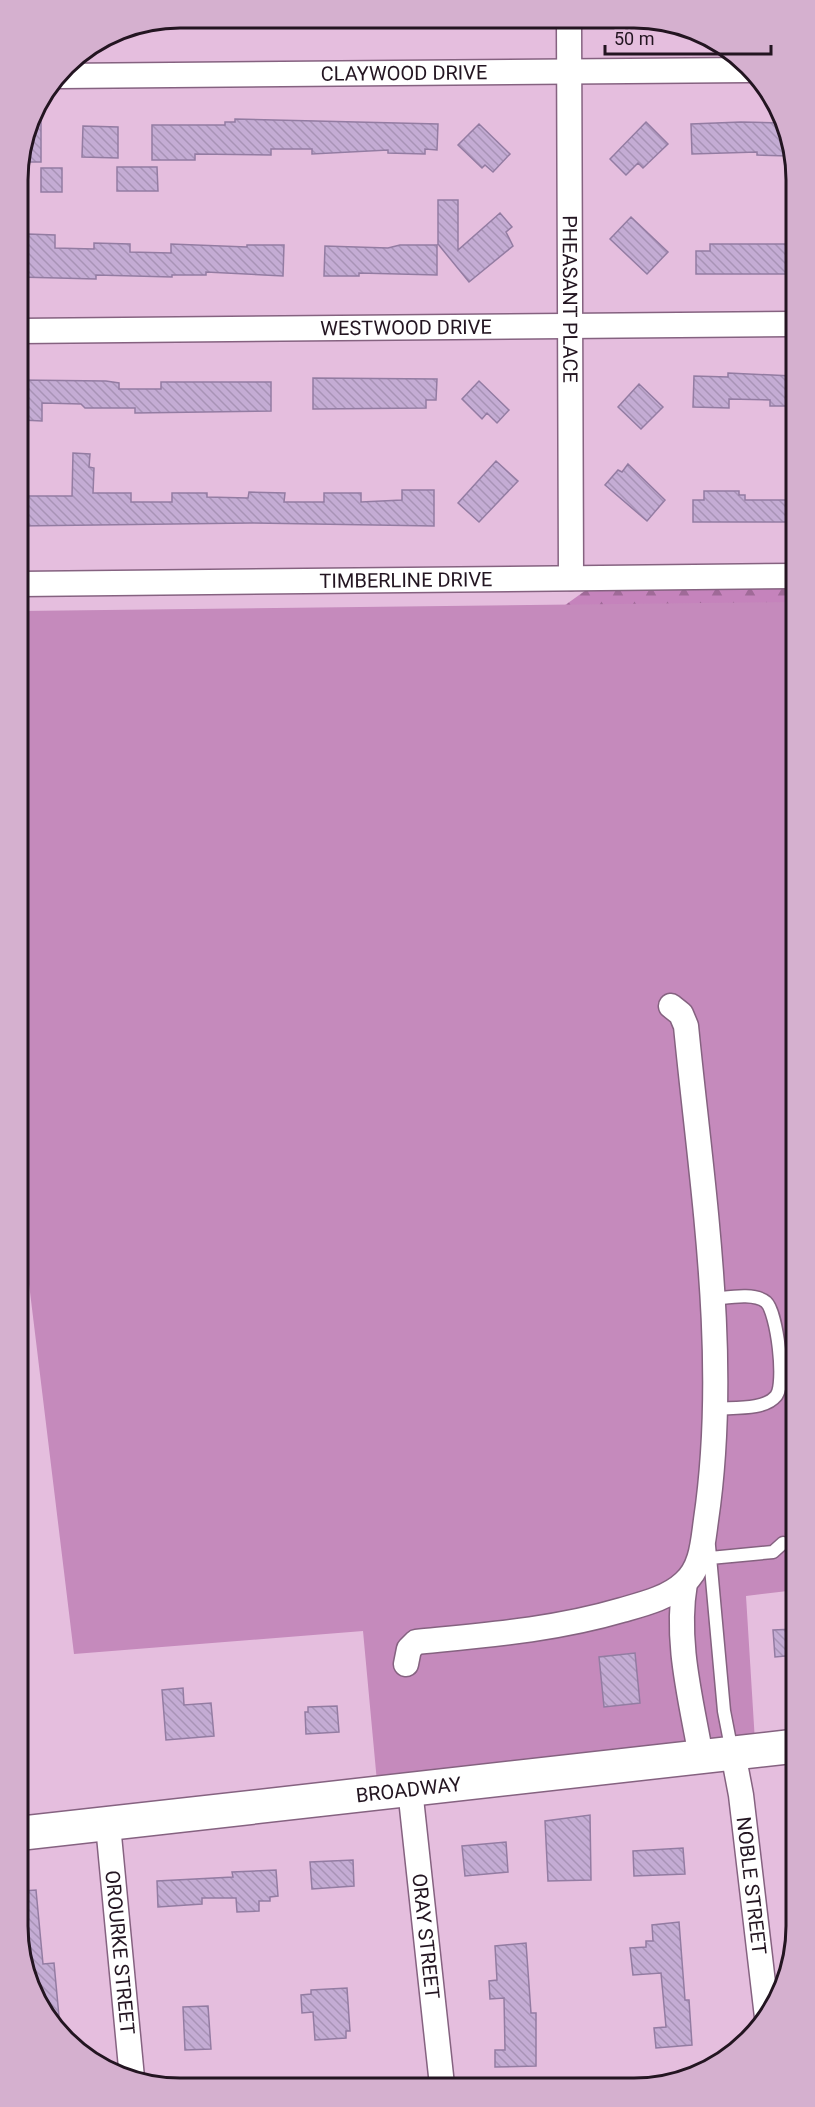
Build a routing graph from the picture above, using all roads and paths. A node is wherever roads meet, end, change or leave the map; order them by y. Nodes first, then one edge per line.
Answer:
1 (569, 28) edge
2 (739, 70) edge
3 (569, 71) junction
4 (70, 76) edge
5 (572, 324) junction
6 (786, 324) edge
7 (29, 331) edge
8 (786, 576) edge
9 (571, 578) junction
10 (29, 584) edge
11 (671, 1006) dead end
12 (711, 1299) junction
13 (713, 1409) junction
14 (707, 1511) junction
15 (783, 1542) dead end
16 (710, 1558) junction
17 (685, 1583) junction
18 (406, 1664) dead end
19 (786, 1747) edge
20 (733, 1753) junction
21 (701, 1757) junction
22 (410, 1790) junction
23 (108, 1825) junction
24 (28, 1833) edge
25 (765, 2004) edge
26 (131, 2070) edge
27 (441, 2078) edge

1 - 3 street, PHEASANT PLACE
2 - 3 street, CLAYWOOD DRIVE
3 - 4 street, CLAYWOOD DRIVE
3 - 5 street, PHEASANT PLACE
5 - 6 street, WESTWOOD DRIVE
5 - 7 street, WESTWOOD DRIVE
5 - 9 street, PHEASANT PLACE
8 - 9 street, TIMBERLINE DRIVE
9 - 10 street, TIMBERLINE DRIVE
11 - 12 street
12 - 13 street
12 - 13 lane
13 - 14 street
14 - 16 lane
14 - 17 street
15 - 16 lane
16 - 20 lane
17 - 18 street
17 - 21 street
19 - 20 street, BROADWAY
20 - 21 street, BROADWAY
20 - 25 street, NOBLE STREET
21 - 22 street, BROADWAY
22 - 23 street, BROADWAY
22 - 27 street, ORAY STREET
23 - 24 street, BROADWAY
23 - 26 street, OROURKE STREET

